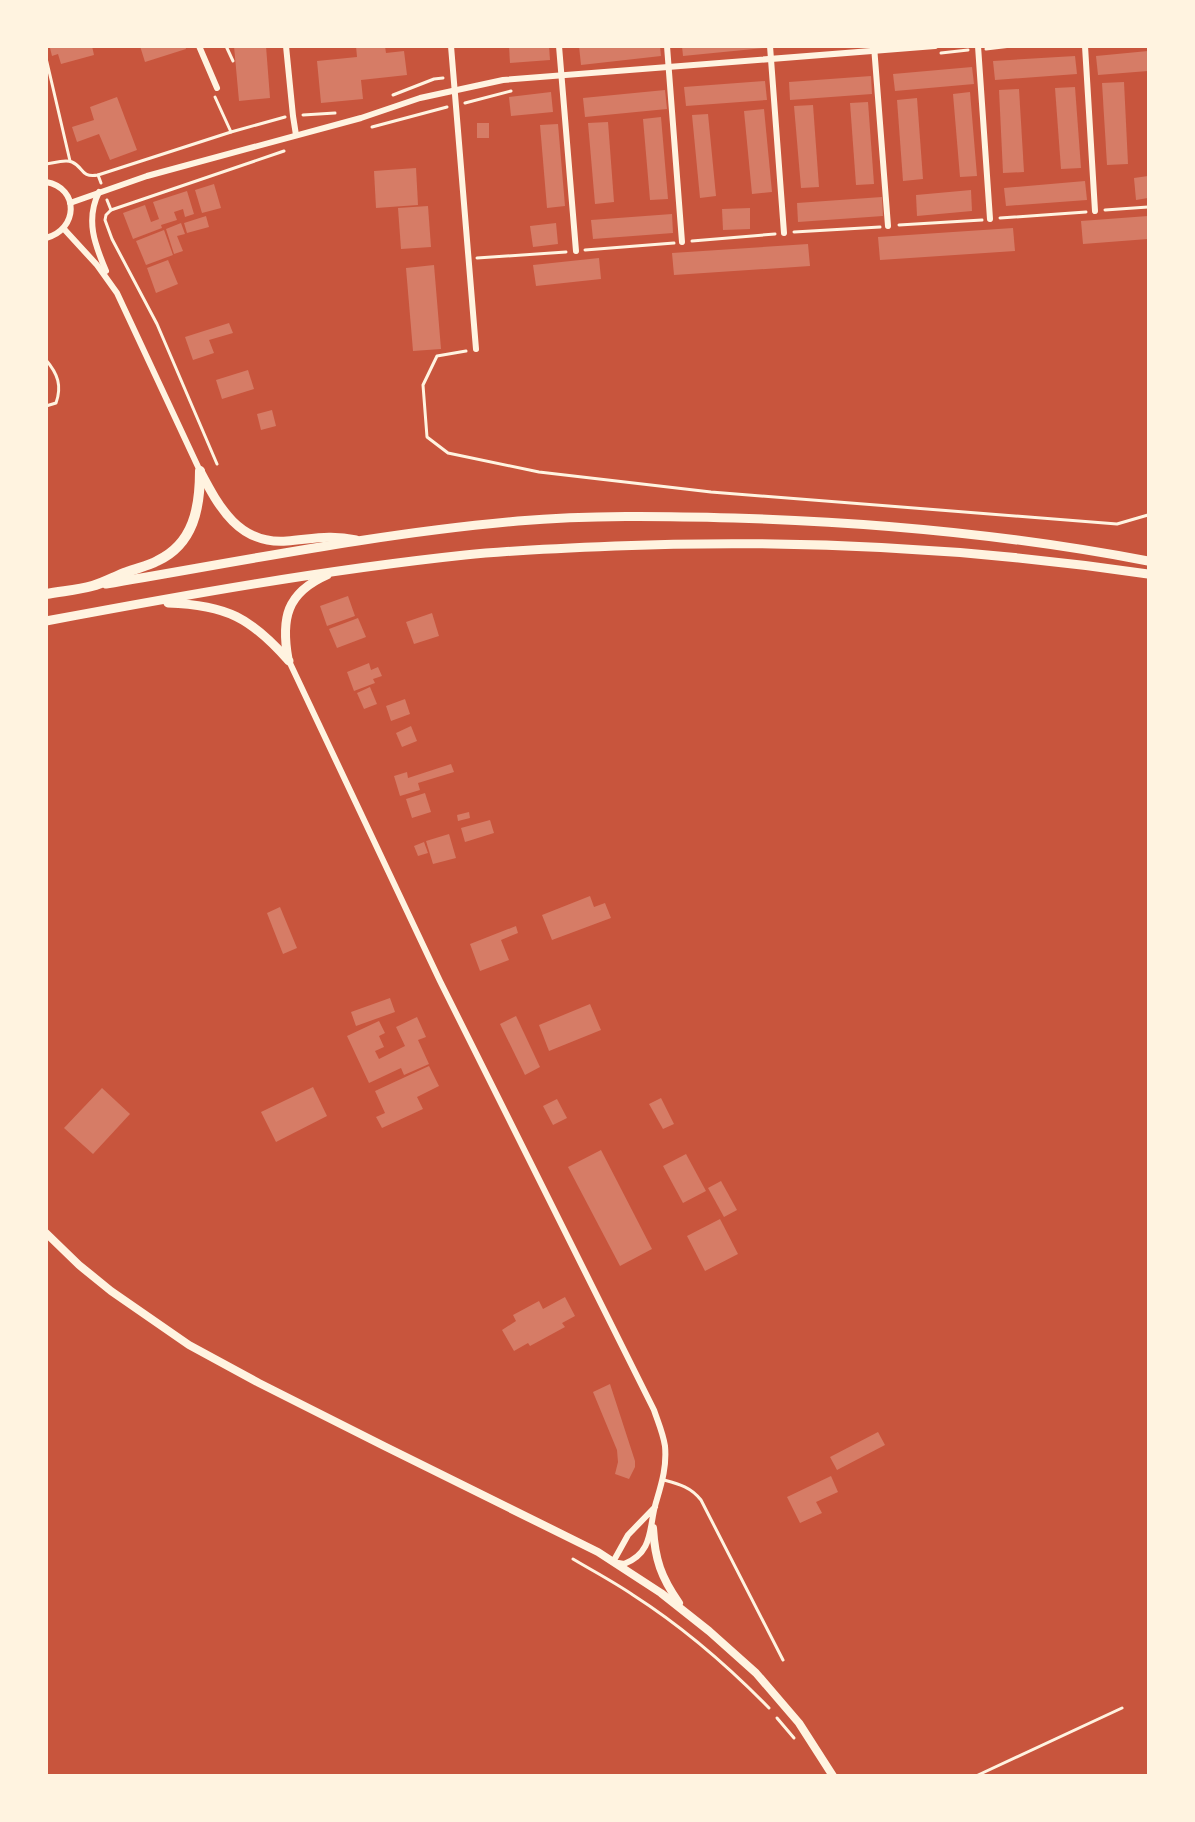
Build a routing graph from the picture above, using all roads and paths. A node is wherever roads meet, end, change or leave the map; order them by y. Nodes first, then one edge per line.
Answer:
1 (199, 46) edge
2 (226, 46) edge
3 (286, 46) edge
4 (450, 46) edge
5 (559, 46) edge
6 (667, 46) edge
7 (770, 46) edge
8 (1011, 46) edge
9 (1085, 46) edge
10 (978, 48) edge
11 (874, 49) edge
12 (935, 50) edge
13 (46, 58) edge
14 (771, 60) junction
15 (232, 61) dead end
16 (668, 68) junction
17 (562, 75) junction
18 (218, 88) joint
19 (454, 89) junction
20 (521, 90) dead end
21 (455, 105) junction
22 (366, 128) dead end
23 (231, 132) dead end
24 (296, 135) junction
25 (287, 150) dead end
26 (70, 161) junction
27 (46, 164) edge
28 (87, 175) dead end
29 (98, 175) dead end
30 (46, 182) edge
31 (102, 192) junction
32 (70, 203) junction
33 (1149, 207) edge
34 (111, 210) junction
35 (1095, 211) junction
36 (990, 219) junction
37 (888, 226) junction
38 (64, 229) junction
39 (784, 233) junction
40 (46, 238) edge
41 (682, 242) junction
42 (576, 251) junction
43 (469, 258) junction
44 (109, 280) junction
45 (476, 349) joint
46 (46, 360) edge
47 (46, 406) edge
48 (217, 464) dead end
49 (200, 471) junction
50 (1149, 515) edge
51 (361, 542) junction
52 (1149, 561) edge
53 (343, 570) junction
54 (1149, 574) edge
55 (94, 586) junction
56 (46, 594) edge
57 (142, 603) junction
58 (46, 621) edge
59 (289, 661) junction
60 (46, 1233) edge
61 (664, 1480) junction
62 (655, 1507) junction
63 (653, 1528) junction
64 (573, 1559) dead end
65 (613, 1562) junction
66 (687, 1613) junction
67 (783, 1659) dead end
68 (1122, 1708) dead end
69 (799, 1744) dead end
70 (833, 1776) edge
71 (976, 1776) edge

1 - 18 street
2 - 15 path
3 - 24 street
4 - 19 street
5 - 17 street
6 - 16 street
7 - 14 street
8 - 10 path
9 - 35 street
10 - 12 path
10 - 36 street
11 - 12 street
11 - 14 street
11 - 37 street
13 - 26 path
14 - 16 street
14 - 39 street
16 - 17 street
16 - 41 street
17 - 19 street
17 - 42 street
18 - 23 path
19 - 21 street
19 - 24 street
20 - 21 path
21 - 22 path
21 - 43 street
24 - 31 street
25 - 34 path
26 - 27 path
26 - 28 path
29 - 31 path
30 - 32 street
31 - 32 street
31 - 34 path
31 - 44 street
32 - 38 street
33 - 35 path
34 - 48 path
35 - 36 path
36 - 37 path
37 - 39 path
38 - 40 street
38 - 44 street
39 - 41 path
41 - 42 path
42 - 43 path
43 - 45 street
44 - 49 street
45 - 50 path
46 - 47 lane
49 - 51 main road
49 - 55 highway
51 - 52 main road
51 - 55 main road
53 - 54 main road
53 - 57 main road
53 - 59 main road
55 - 56 highway
57 - 58 main road
57 - 59 main road
59 - 61 street
60 - 65 main road
61 - 62 street
61 - 67 lane
62 - 63 street
62 - 65 street
63 - 65 street
63 - 66 main road
64 - 69 path
65 - 66 main road
66 - 70 main road
68 - 71 path

